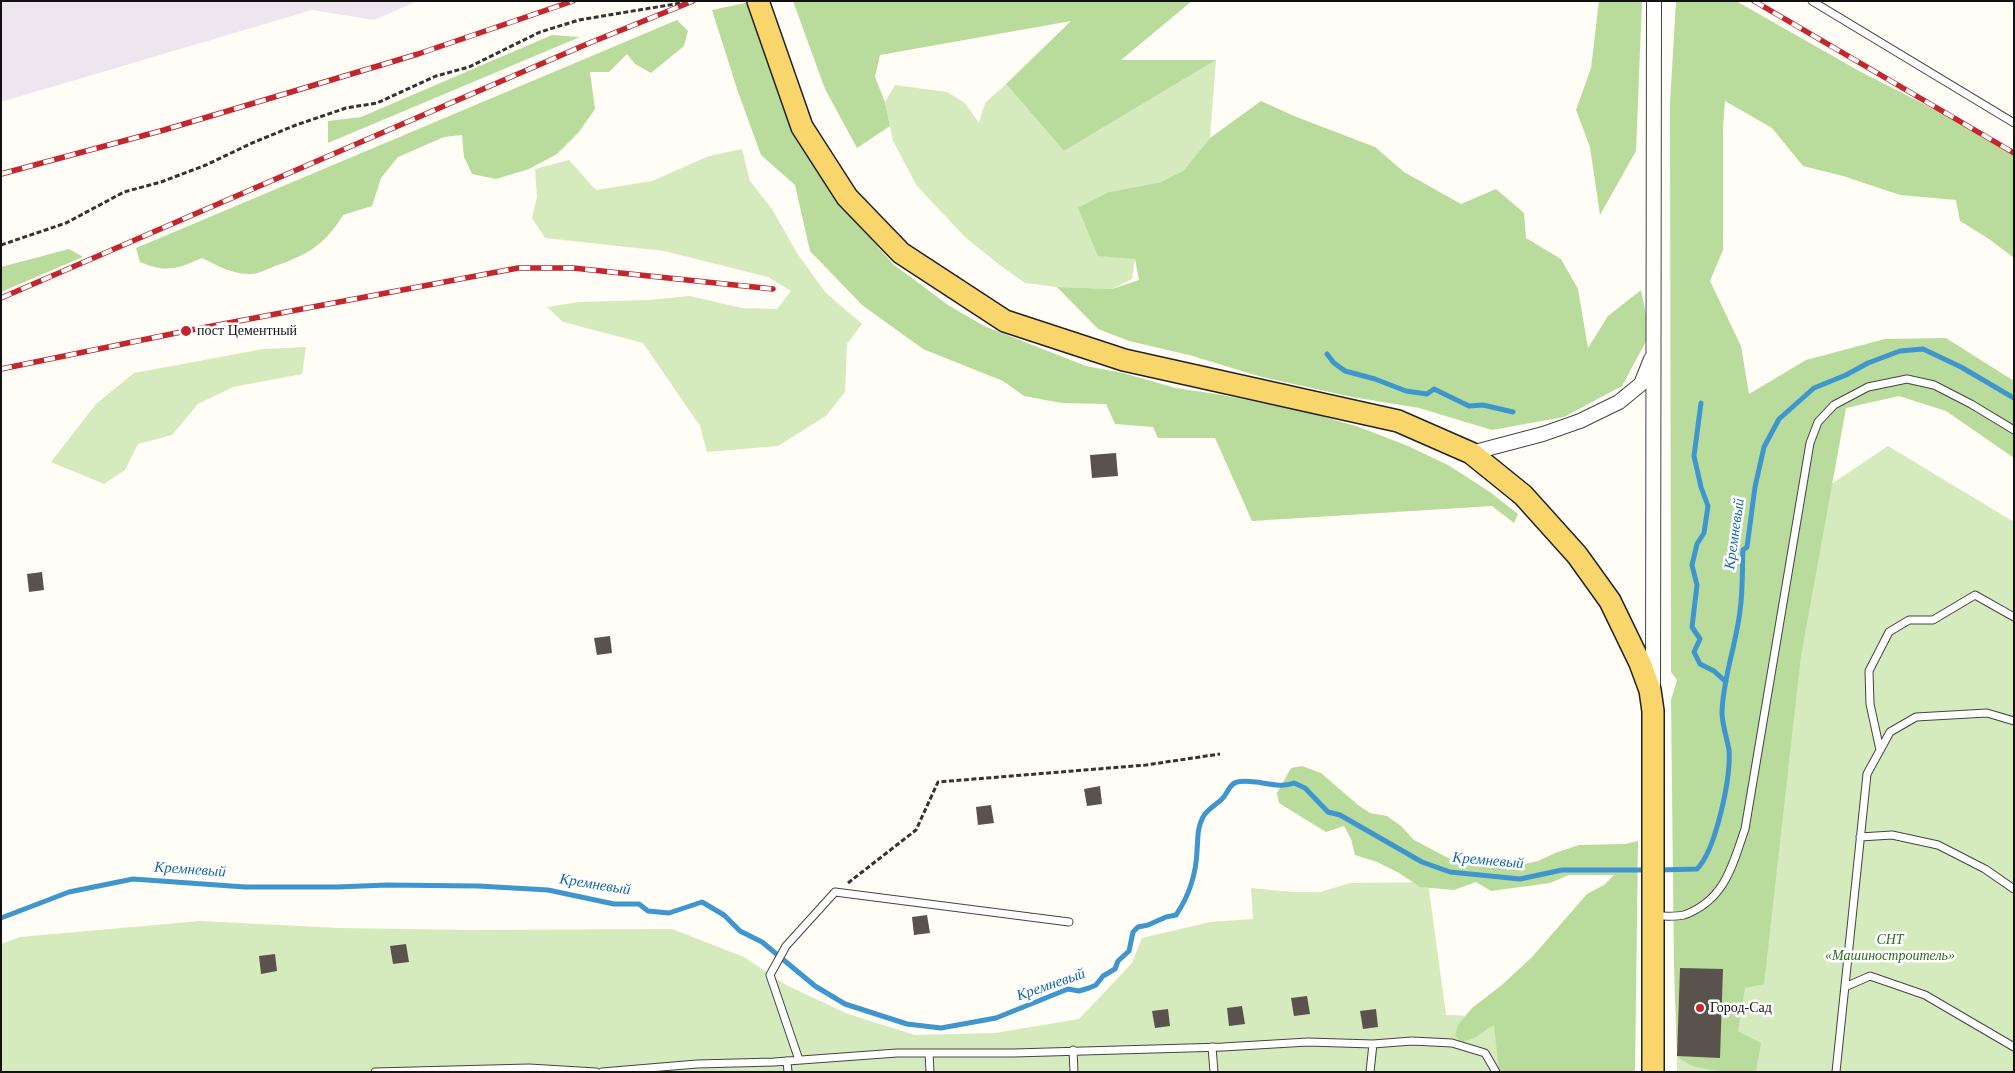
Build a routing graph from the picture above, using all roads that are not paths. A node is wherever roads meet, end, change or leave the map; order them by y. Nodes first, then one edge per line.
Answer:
1 (758, 1) edge
2 (1654, 1) edge
3 (1812, 1) edge
4 (2014, 123) edge
5 (1654, 351) junction
6 (2014, 430) edge
7 (1471, 453) junction
8 (2014, 617) edge
9 (1653, 711) junction
10 (2014, 721) edge
11 (1880, 750) junction
12 (1860, 837) junction
13 (2014, 889) edge
14 (1653, 909) junction
15 (1069, 922) dead end
16 (1845, 987) junction
17 (1373, 1044) junction
18 (1212, 1047) junction
19 (2014, 1047) edge
20 (1073, 1050) junction
21 (929, 1053) junction
22 (799, 1060) junction
23 (787, 1061) junction
24 (506, 1070) edge
25 (647, 1070) edge
26 (375, 1072) edge
27 (596, 1072) edge
28 (602, 1072) edge
29 (788, 1072) edge
30 (930, 1072) edge
31 (1074, 1072) edge
32 (1214, 1072) edge
33 (1370, 1072) edge
34 (1496, 1072) edge
35 (1653, 1072) edge
36 (1836, 1072) edge

1 - 7 main road
2 - 5 street
3 - 4 lane
5 - 7 street
5 - 9 street
6 - 14 lane
7 - 9 main road
8 - 11 lane
9 - 14 main road
10 - 11 lane
11 - 12 lane
12 - 13 lane
12 - 16 lane
14 - 35 main road
15 - 22 lane
16 - 19 lane
16 - 36 lane
17 - 18 lane
17 - 33 lane
17 - 34 lane
18 - 20 lane
18 - 32 lane
20 - 21 lane
20 - 31 lane
21 - 22 lane
21 - 30 lane
22 - 23 lane
23 - 25 lane
23 - 29 lane
24 - 26 lane
24 - 27 lane
25 - 28 lane

